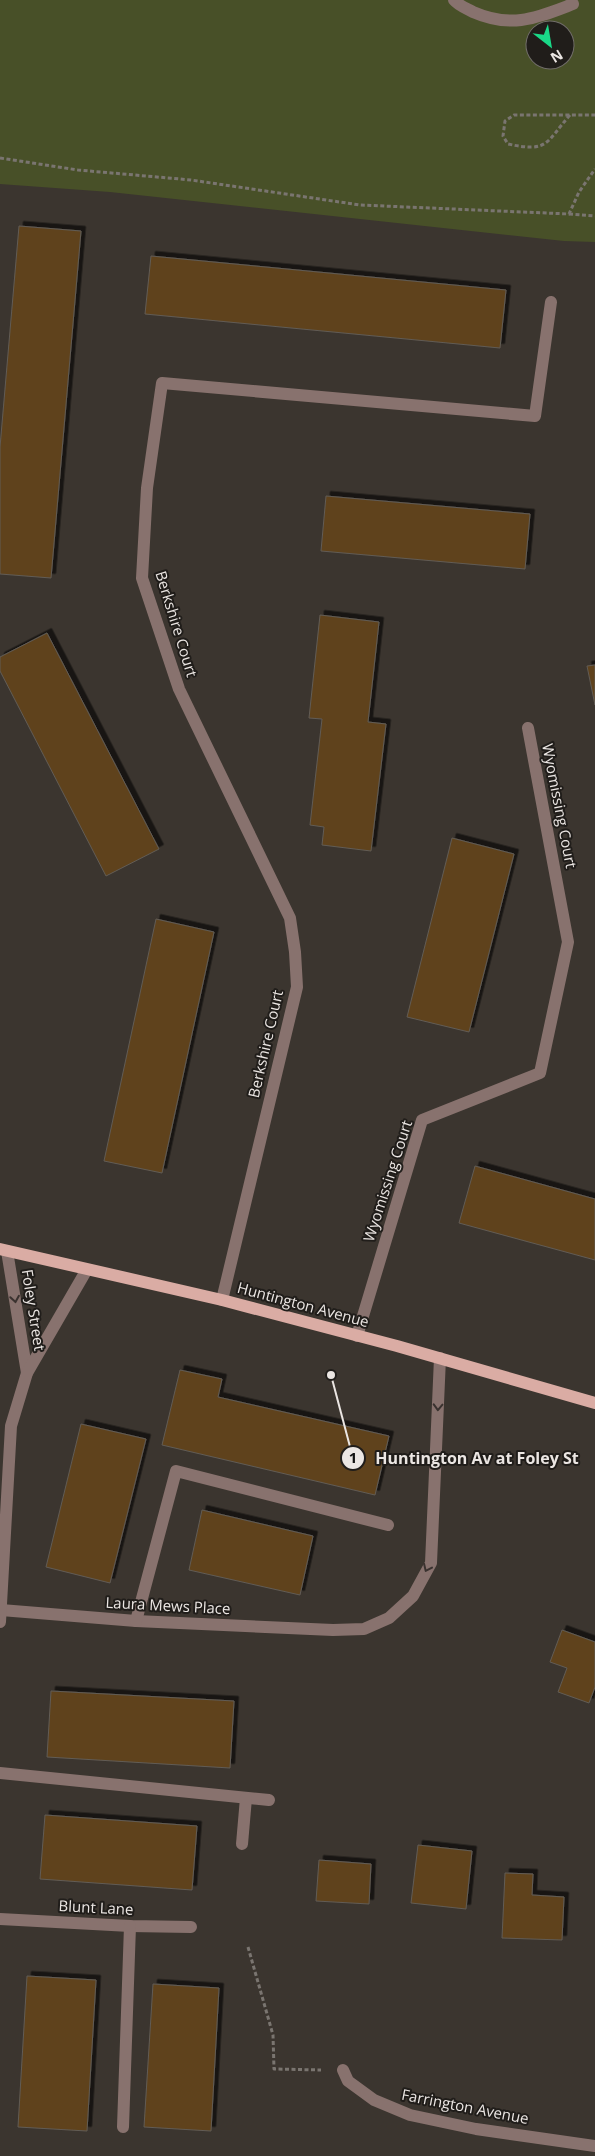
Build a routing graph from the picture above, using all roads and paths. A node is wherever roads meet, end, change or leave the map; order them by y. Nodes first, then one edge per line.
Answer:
1 (454, 0) edge
2 (573, 4) dead end
3 (570, 115) junction
4 (595, 115) edge
5 (0, 158) edge
6 (595, 169) edge
7 (569, 214) junction
8 (595, 216) edge
9 (551, 302) dead end
10 (528, 728) dead end
11 (4, 1250) edge
12 (86, 1271) junction
13 (222, 1300) junction
14 (357, 1336) junction
15 (440, 1358) junction
16 (27, 1373) junction
17 (595, 1403) edge
18 (6, 1424) edge
19 (388, 1524) dead end
20 (0, 1616) edge
21 (136, 1621) junction
22 (0, 1773) edge
23 (246, 1798) junction
24 (269, 1800) dead end
25 (242, 1844) dead end
26 (0, 1919) edge
27 (130, 1926) junction
28 (191, 1927) dead end
29 (248, 1948) dead end
30 (343, 2070) joint
31 (123, 2127) dead end
32 (595, 2146) edge

1 - 2 street
3 - 3 path
3 - 4 path
5 - 7 path
6 - 7 path
7 - 8 path
9 - 13 street, Berkshire Court
10 - 14 street, Wyomissing Court
11 - 12 main road, Huntington Avenue
11 -> 16 street, Foley Street
12 - 13 main road, Huntington Avenue
12 - 16 street, Foley Street
13 - 14 main road, Huntington Avenue
14 - 15 main road, Huntington Avenue
15 - 17 main road, Huntington Avenue
15 -> 21 street, Laura Mews Place
16 - 18 street, Foley Street
18 - 20 street, Foley Street
19 - 21 street
20 - 21 street, Laura Mews Place
22 - 23 street
23 - 24 street
23 - 25 street
26 - 27 street, Blunt Lane
27 - 28 street, Blunt Lane
27 - 31 street
29 - 30 path
30 - 32 street, Farrington Avenue

